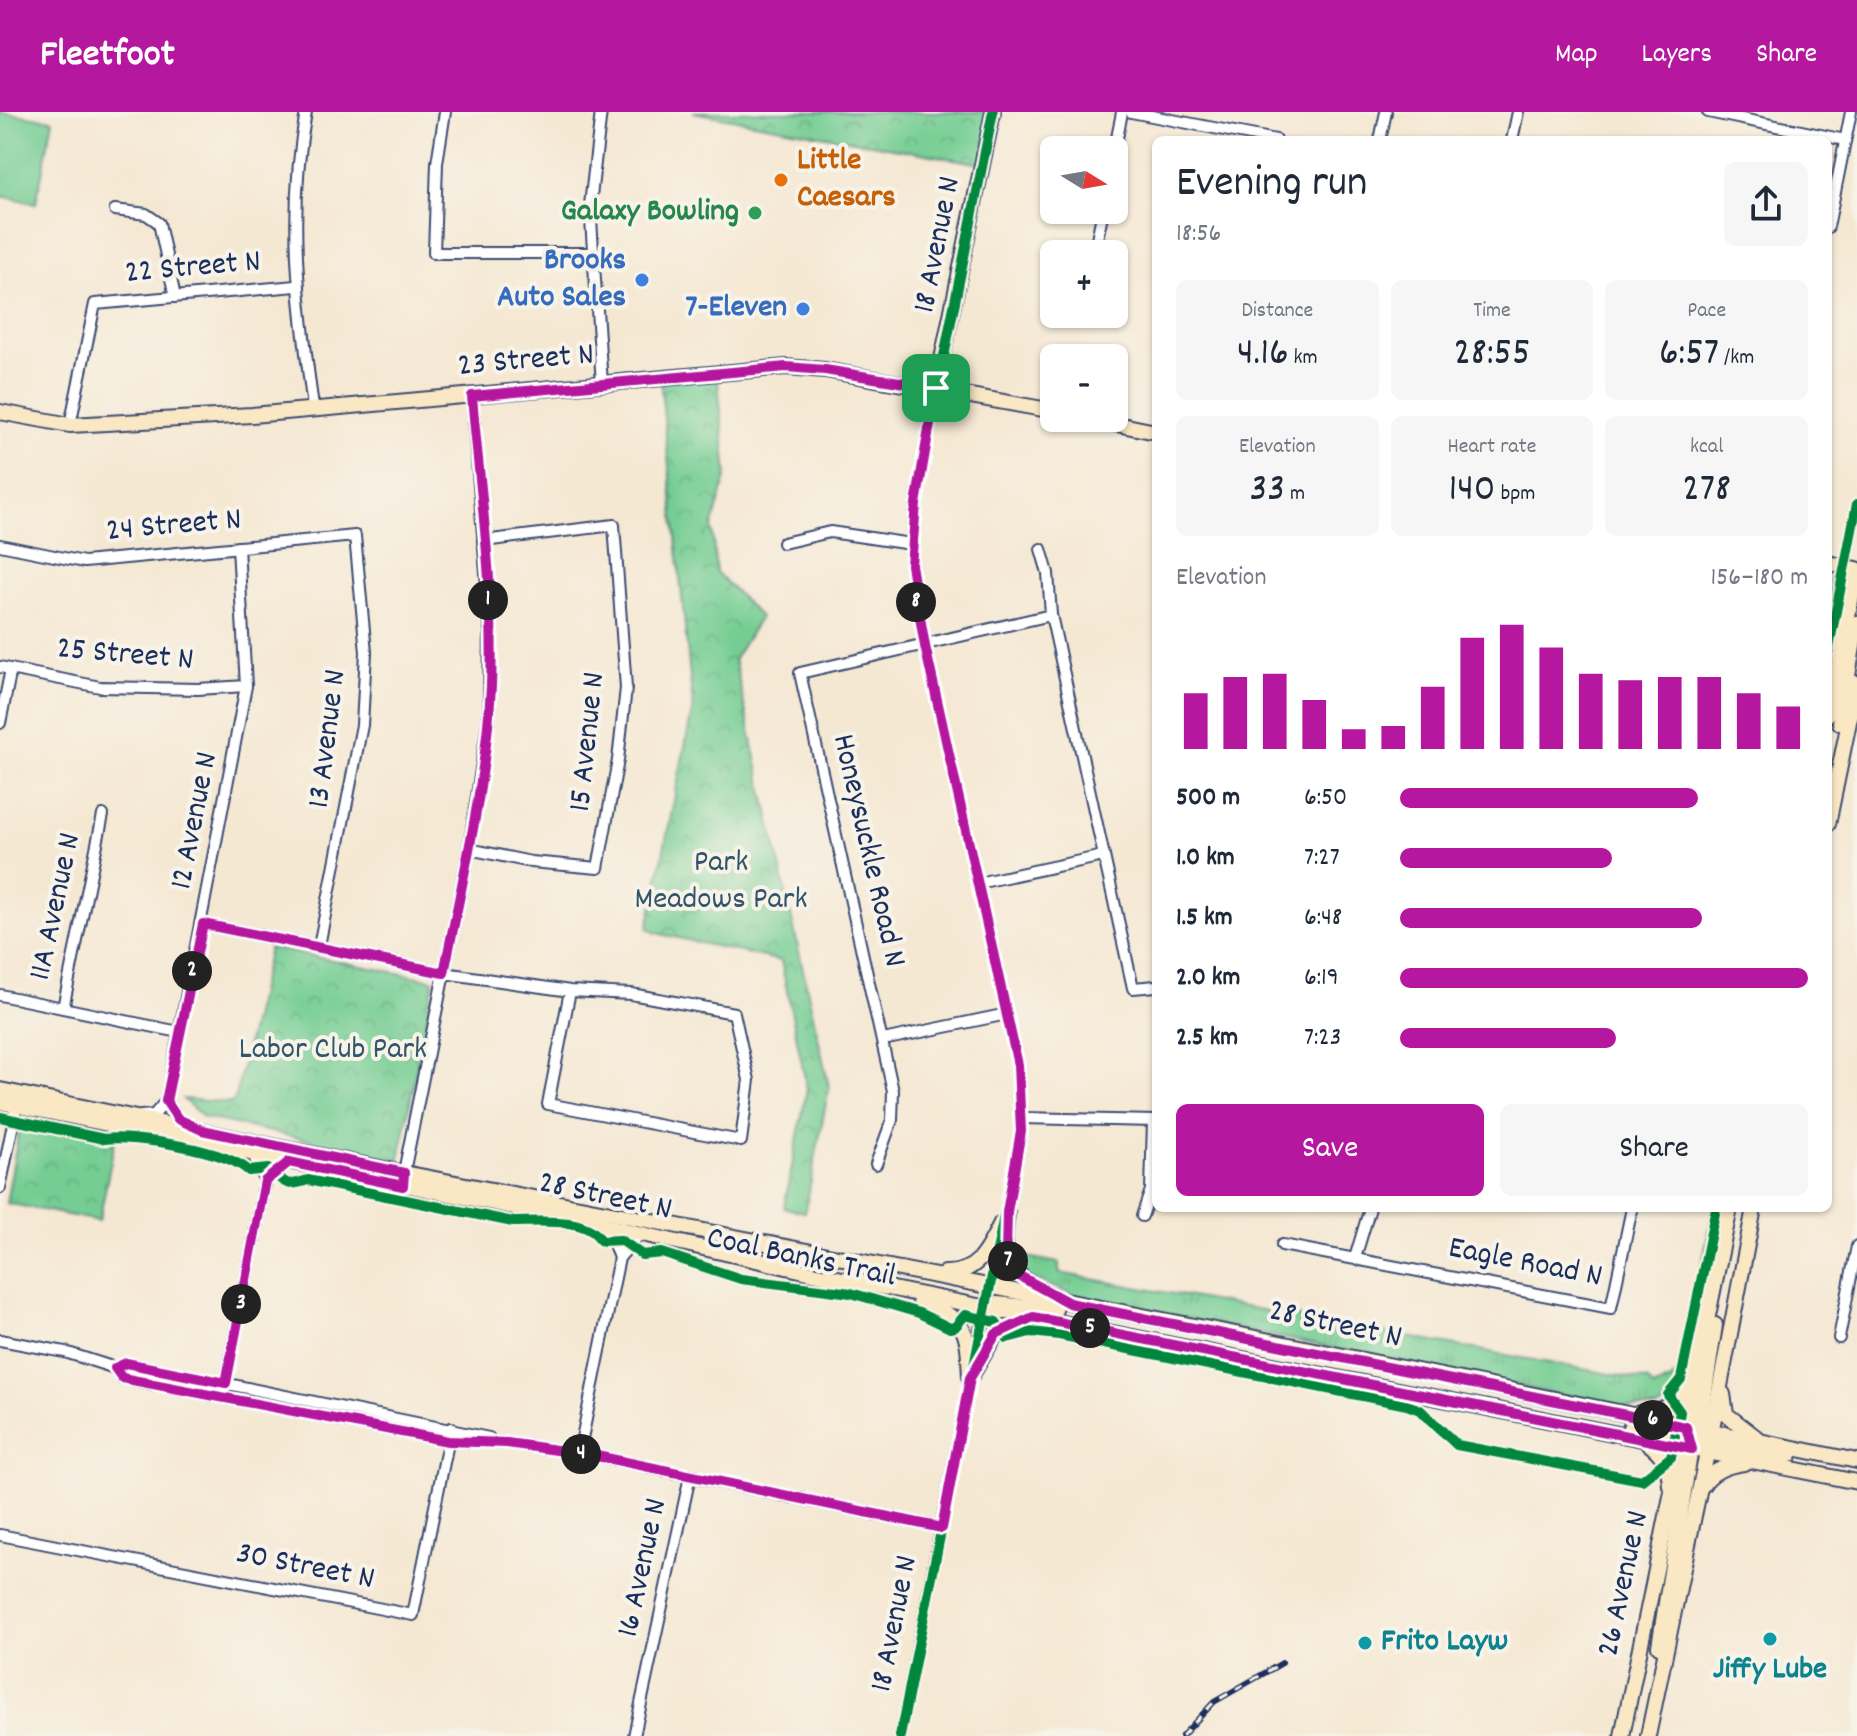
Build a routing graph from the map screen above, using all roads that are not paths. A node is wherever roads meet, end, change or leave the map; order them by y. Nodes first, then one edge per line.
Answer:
1 (306, 112) edge
2 (445, 112) edge
3 (601, 112) edge
4 (993, 112) edge
5 (1122, 112) edge
6 (1131, 112) edge
7 (1386, 112) edge
8 (1518, 112) edge
9 (1708, 112) edge
10 (1851, 112) edge
11 (1117, 136) edge
12 (1244, 136) edge
13 (1381, 136) edge
14 (1513, 136) edge
15 (1825, 136) edge
16 (1832, 137) edge
17 (1845, 140) junction
18 (1832, 207) edge
19 (115, 210) dead end
20 (591, 253) junction
21 (296, 286) junction
22 (175, 297) junction
23 (602, 384) junction
24 (936, 388) junction
25 (472, 396) junction
26 (313, 407) junction
27 (1040, 408) edge
28 (0, 412) edge
29 (70, 425) junction
30 (1128, 426) edge
31 (1152, 431) edge
32 (355, 536) joint
33 (483, 541) junction
34 (783, 543) dead end
35 (911, 544) junction
36 (0, 545) edge
37 (238, 547) junction
38 (1041, 549) dead end
39 (1832, 564) edge
40 (1857, 570) edge
41 (1051, 615) junction
42 (1857, 623) edge
43 (925, 646) junction
44 (5, 668) edge
45 (1857, 683) edge
46 (246, 686) junction
47 (1832, 694) edge
48 (0, 723) edge
49 (1842, 755) junction
50 (1832, 804) edge
51 (103, 815) dead end
52 (469, 849) junction
53 (1103, 856) junction
54 (978, 883) junction
55 (203, 924) junction
56 (319, 946) junction
57 (444, 973) junction
58 (1152, 986) edge
59 (570, 991) junction
60 (0, 995) edge
61 (63, 1008) junction
62 (1007, 1014) junction
63 (179, 1032) junction
64 (883, 1040) junction
65 (0, 1090) edge
66 (17, 1100) junction
67 (166, 1101) junction
68 (0, 1102) edge
69 (132, 1117) junction
70 (1021, 1118) junction
71 (1152, 1122) edge
72 (202, 1130) junction
73 (253, 1154) junction
74 (289, 1162) junction
75 (876, 1164) dead end
76 (1152, 1167) edge
77 (403, 1179) junction
78 (265, 1181) junction
79 (0, 1188) edge
80 (1007, 1212) junction
81 (1369, 1212) edge
82 (1631, 1212) edge
83 (1753, 1212) edge
84 (1728, 1214) edge
85 (1142, 1216) dead end
86 (607, 1226) junction
87 (641, 1233) junction
88 (1282, 1245) dead end
89 (1857, 1246) edge
90 (619, 1258) junction
91 (1355, 1258) junction
92 (813, 1273) junction
93 (916, 1273) junction
94 (991, 1288) junction
95 (896, 1290) junction
96 (1069, 1303) junction
97 (986, 1307) junction
98 (1147, 1316) junction
99 (1033, 1317) junction
100 (1839, 1338) dead end
101 (0, 1340) edge
102 (1703, 1345) junction
103 (115, 1368) junction
104 (970, 1378) junction
105 (1722, 1381) junction
106 (226, 1383) junction
107 (223, 1397) junction
108 (1620, 1414) junction
109 (1546, 1420) junction
110 (451, 1428) junction
111 (1645, 1440) junction
112 (1697, 1440) junction
113 (448, 1441) junction
114 (1764, 1442) junction
115 (507, 1443) junction
116 (579, 1453) junction
117 (1818, 1453) junction
118 (1754, 1461) junction
119 (1857, 1461) edge
120 (690, 1476) junction
121 (1857, 1482) edge
122 (1700, 1490) junction
123 (1671, 1504) junction
124 (942, 1528) junction
125 (0, 1535) edge
126 (1636, 1669) junction
127 (1654, 1705) junction
128 (634, 1736) edge
129 (900, 1736) edge
130 (1622, 1736) edge
131 (1629, 1736) edge
132 (1648, 1736) edge

1 - 21 street
2 - 20 street
3 - 20 street
4 - 24 main road, 18 Avenue N
5 - 11 street
6 - 12 street
7 - 13 street
8 - 14 street
9 - 15 street
10 - 17 street
16 - 17 street
17 - 18 street
19 - 22 street
20 - 23 street
21 - 22 street, 22 Street N
21 - 26 street
22 - 29 street, 22 Street N
23 - 24 main road, 23 Street N
23 - 25 main road, 23 Street N
24 - 27 main road, 23 Street N
24 - 35 street, 18 Avenue N
25 - 26 main road, 23 Street N
25 - 33 street
26 - 29 main road, 23 Street N
28 - 29 main road, 23 Street N
30 - 31 main road
32 - 37 street, 24 Street N
32 - 56 street, 13 Avenue N
33 - 52 street
33 - 52 street, 15 Avenue N
34 - 35 street
35 - 43 street, 18 Avenue N
36 - 37 street, 24 Street N
37 - 46 street, 12 Avenue N
38 - 41 street
39 - 40 main road
40 - 47 main road
41 - 43 street
41 - 53 street
42 - 49 main road
43 - 54 street, 18 Avenue N
43 - 64 street, Honeysuckle Road N
44 - 46 street, 25 Street N
44 - 48 street
45 - 49 main road
46 - 55 street, 12 Avenue N
49 - 50 main road
51 - 61 street, 11A Avenue N
52 - 57 street
53 - 54 street
53 - 58 street
54 - 62 street, 18 Avenue N
55 - 56 street
55 - 63 street, 12 Avenue N
56 - 57 street
57 - 59 street
57 - 77 street
59 - 59 street
60 - 61 street
61 - 63 street
62 - 64 street
62 - 70 street, 18 Avenue N
63 - 67 street, 12 Avenue N
64 - 75 street, Honeysuckle Road N
65 - 66 main road, 28 Street N
66 - 68 main road, 28 Street N
66 - 69 main road, 28 Street N
66 - 73 main road, 28 Street N
66 - 79 street
67 - 69 street
67 - 72 street
69 - 72 main road, 28 Street N
70 - 71 street
70 - 80 street, 18 Avenue N
72 - 77 main road, 28 Street N
73 - 74 main road, 28 Street N
73 - 78 street
74 - 77 main road, 28 Street N
74 - 78 street
76 - 85 street
77 - 86 main road, 28 Street N
77 - 93 main road, 28 Street N
78 - 106 street
80 - 93 main road
80 - 94 street, 18 Avenue N
80 - 96 main road
81 - 91 street
82 - 91 street, Eagle Road N
83 - 105 main road, 26 Avenue N
84 - 102 main road, 26 Avenue N
84 - 112 main road
86 - 87 main road, 28 Street N
86 - 90 street
87 - 90 street
87 - 92 main road, 28 Street N
88 - 91 street, Eagle Road N
89 - 100 street
90 - 116 street
92 - 94 main road
92 - 95 main road, 28 Street N
93 - 94 main road, 28 Street N
94 - 96 main road, 28 Street N
94 - 97 street, 18 Avenue N
95 - 97 main road, 28 Street N
95 - 104 main road
96 - 98 main road, 28 Street N
97 - 98 main road
97 - 99 main road, 28 Street N
97 - 104 street, 18 Avenue N
98 - 108 main road, 28 Street N
99 - 104 main road
99 - 109 main road, 28 Street N
101 - 103 street
102 - 108 main road
102 - 112 main road, 26 Avenue N
103 - 106 street
103 - 107 street
104 - 124 street, 18 Avenue N
105 - 112 main road, 26 Avenue N
105 - 114 main road
106 - 107 street
106 - 110 street
107 - 113 street
108 - 112 main road, 28 Street N
109 - 111 main road, 28 Street N
109 - 112 main road
110 - 113 street, 30 Street N
110 - 115 street
111 - 112 main road, 28 Street N
111 - 123 main road
112 - 114 main road, 28 Street N
112 - 117 main road
112 - 118 main road, 28 Street N
112 - 122 main road, 26 Avenue N
112 - 123 main road, 26 Avenue N
112 - 127 main road
113 - 115 street
113 - 125 street, 30 Street N
114 - 117 main road, 28 Street N
115 - 116 street
116 - 120 street
117 - 119 main road, 28 Street N
118 - 121 main road, 28 Street N
118 - 122 main road
120 - 124 street, 16 Avenue N
120 - 128 street, 16 Avenue N
122 - 127 main road, 26 Avenue N
123 - 126 main road, 26 Avenue N
124 - 129 street, 18 Avenue N
126 - 130 main road, 26 Avenue N
126 - 131 main road
127 - 132 main road, 26 Avenue N

